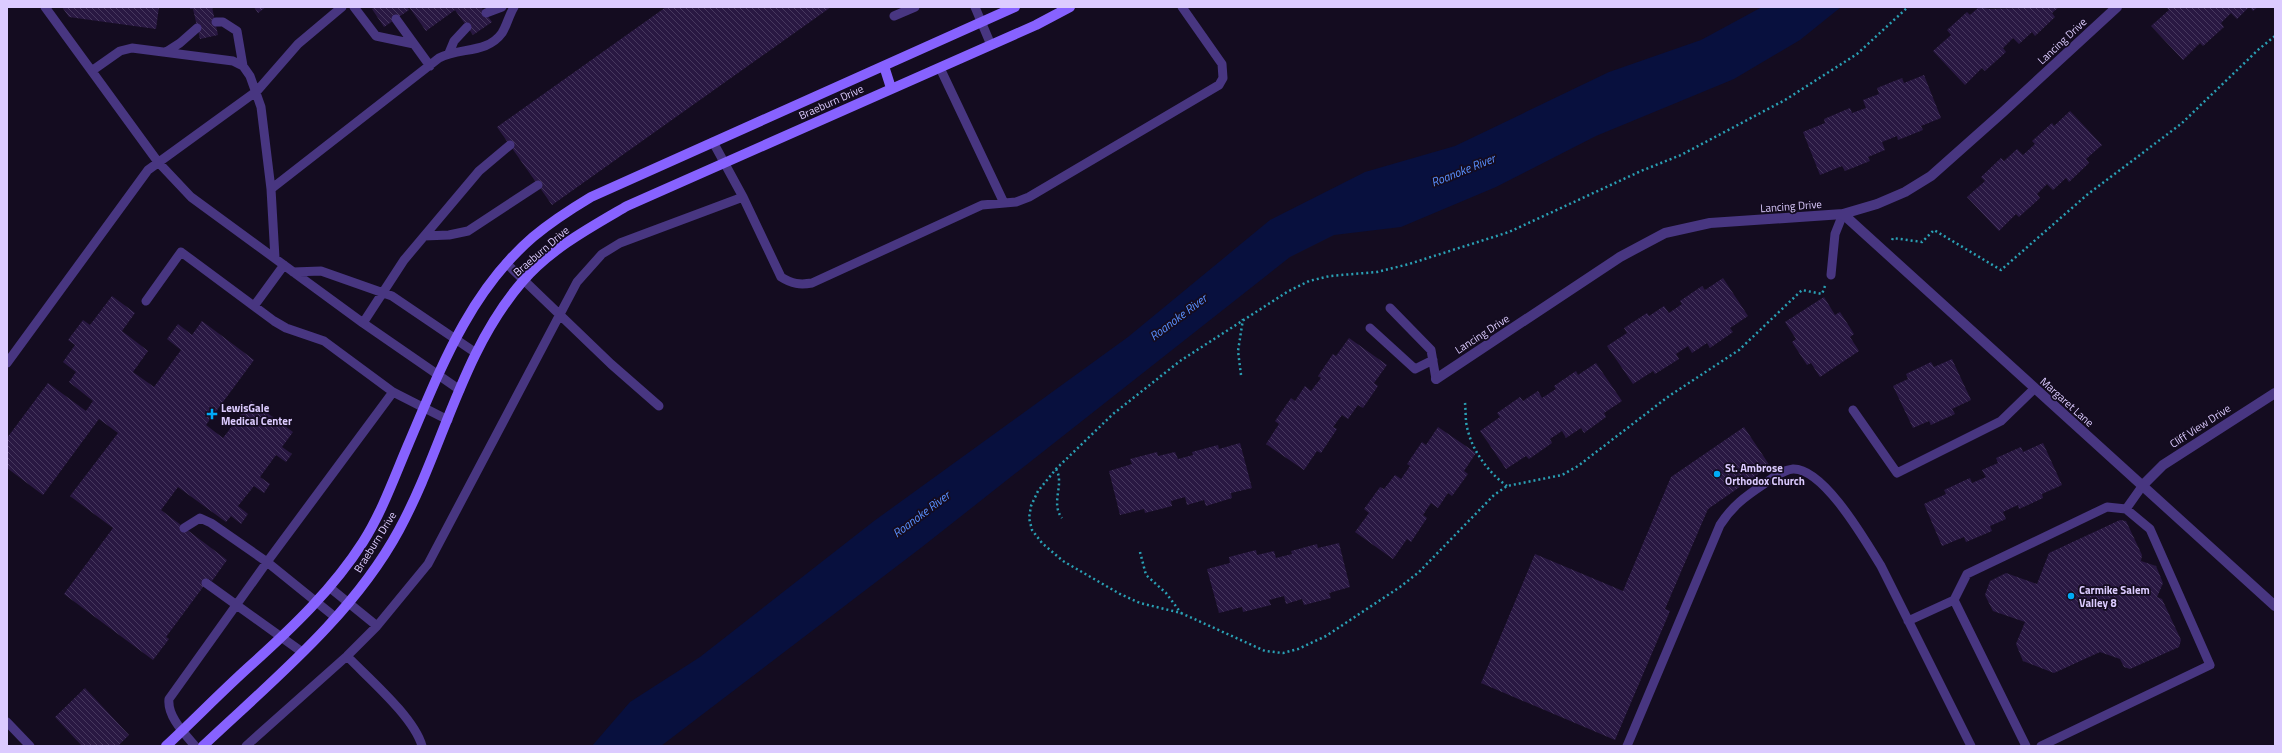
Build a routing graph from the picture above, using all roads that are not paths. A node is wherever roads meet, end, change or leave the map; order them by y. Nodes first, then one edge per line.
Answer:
1 (45, 7) edge
2 (342, 7) edge
3 (354, 7) edge
4 (502, 7) edge
5 (505, 7) edge
6 (514, 7) edge
7 (915, 7) edge
8 (975, 7) edge
9 (1015, 7) edge
10 (1070, 7) edge
11 (1182, 7) edge
12 (2117, 7) edge
13 (486, 13) dead end
14 (894, 16) dead end
15 (396, 19) dead end
16 (216, 22) dead end
17 (982, 22) junction
18 (467, 27) dead end
19 (197, 28) dead end
20 (414, 44) junction
21 (991, 45) junction
22 (166, 52) junction
23 (449, 53) junction
24 (243, 66) junction
25 (430, 66) junction
26 (884, 66) junction
27 (940, 68) junction
28 (93, 70) junction
29 (891, 88) junction
30 (257, 91) junction
31 (713, 142) junction
32 (510, 145) dead end
33 (158, 162) junction
34 (724, 164) junction
35 (538, 185) dead end
36 (271, 189) junction
37 (743, 198) junction
38 (1004, 203) junction
39 (1844, 214) junction
40 (424, 236) junction
41 (275, 258) junction
42 (506, 263) junction
43 (284, 265) junction
44 (293, 272) junction
45 (1831, 275) dead end
46 (523, 280) junction
47 (383, 293) junction
48 (146, 301) dead end
49 (254, 306) junction
50 (1390, 308) dead end
51 (560, 315) junction
52 (363, 323) junction
53 (1370, 328) dead end
54 (455, 339) junction
55 (476, 353) junction
56 (1433, 360) junction
57 (7, 363) edge
58 (438, 375) junction
59 (1436, 379) joint
60 (2034, 389) junction
61 (460, 390) junction
62 (393, 392) junction
63 (2275, 393) edge
64 (659, 406) dead end
65 (424, 407) junction
66 (1853, 410) dead end
67 (448, 420) junction
68 (2143, 485) junction
69 (2126, 509) junction
70 (184, 528) dead end
71 (267, 562) junction
72 (206, 583) dead end
73 (329, 587) junction
74 (1954, 600) junction
75 (316, 602) junction
76 (348, 602) junction
77 (236, 604) junction
78 (2275, 606) edge
79 (335, 617) junction
80 (1908, 621) junction
81 (377, 626) junction
82 (282, 636) junction
83 (302, 652) junction
84 (347, 656) junction
85 (7, 722) edge
86 (182, 731) junction
87 (30, 746) edge
88 (166, 746) edge
89 (195, 746) edge
90 (203, 746) edge
91 (246, 746) edge
92 (422, 746) edge
93 (1627, 746) edge
94 (1971, 746) edge
95 (2026, 746) edge
96 (2040, 746) edge

1 - 28 lane
2 - 30 lane
3 - 20 lane
4 - 13 lane
5 - 6 lane
6 - 23 lane
7 - 14 lane
8 - 17 lane
9 - 17 street, Braeburn Drive
10 - 21 street, Braeburn Drive
11 - 38 lane
12 - 39 street, Lancing Drive
15 - 20 lane
16 - 24 lane
17 - 21 lane
17 - 26 street, Braeburn Drive
18 - 23 lane
19 - 22 lane
20 - 25 lane
21 - 27 street, Braeburn Drive
22 - 24 lane
22 - 28 lane
23 - 25 lane
24 - 30 lane
25 - 36 lane
26 - 29 street
26 - 31 street, Braeburn Drive
27 - 29 street, Braeburn Drive
27 - 38 lane
28 - 33 lane
29 - 34 street, Braeburn Drive
30 - 33 lane
30 - 36 lane
31 - 34 lane
31 - 42 street, Braeburn Drive
32 - 40 lane
33 - 41 lane
33 - 57 lane
34 - 37 lane
34 - 46 street, Braeburn Drive
35 - 40 lane
36 - 41 lane
37 - 38 lane
37 - 51 lane
39 - 45 lane
39 - 59 street, Lancing Drive
39 - 60 street, Margaret Lane
40 - 47 lane
41 - 43 lane
42 - 46 lane
42 - 54 street, Braeburn Drive
43 - 44 lane
43 - 49 lane
44 - 47 lane
44 - 52 lane
46 - 51 lane
46 - 55 street, Braeburn Drive
47 - 52 lane
47 - 54 lane
48 - 49 lane
49 - 62 lane
50 - 56 lane
51 - 64 lane
51 - 81 lane
52 - 58 lane
53 - 56 lane
54 - 55 lane
54 - 58 street, Braeburn Drive
55 - 61 street, Braeburn Drive
56 - 59 lane
58 - 61 lane
58 - 65 street, Braeburn Drive
60 - 66 lane
60 - 68 street, Margaret Lane
61 - 67 street, Braeburn Drive
62 - 65 lane
62 - 71 lane
63 - 68 street, Cliff View Drive
65 - 67 lane
65 - 73 street, Braeburn Drive
67 - 76 street, Braeburn Drive
68 - 69 lane
68 - 78 street, Margaret Lane
69 - 74 lane
69 - 96 lane
70 - 71 lane
71 - 75 lane
71 - 77 lane
72 - 77 lane
73 - 75 street, Braeburn Drive
73 - 76 lane
74 - 80 lane
74 - 95 lane
75 - 79 lane
75 - 82 street, Braeburn Drive
76 - 79 street, Braeburn Drive
76 - 81 lane
77 - 82 lane
77 - 86 lane
79 - 83 street, Braeburn Drive
80 - 93 lane
80 - 94 lane
81 - 84 lane
82 - 83 lane
82 - 86 street, Braeburn Drive
83 - 90 street, Braeburn Drive
84 - 91 lane
84 - 92 lane
85 - 87 lane
86 - 88 street, Braeburn Drive
86 - 89 lane

